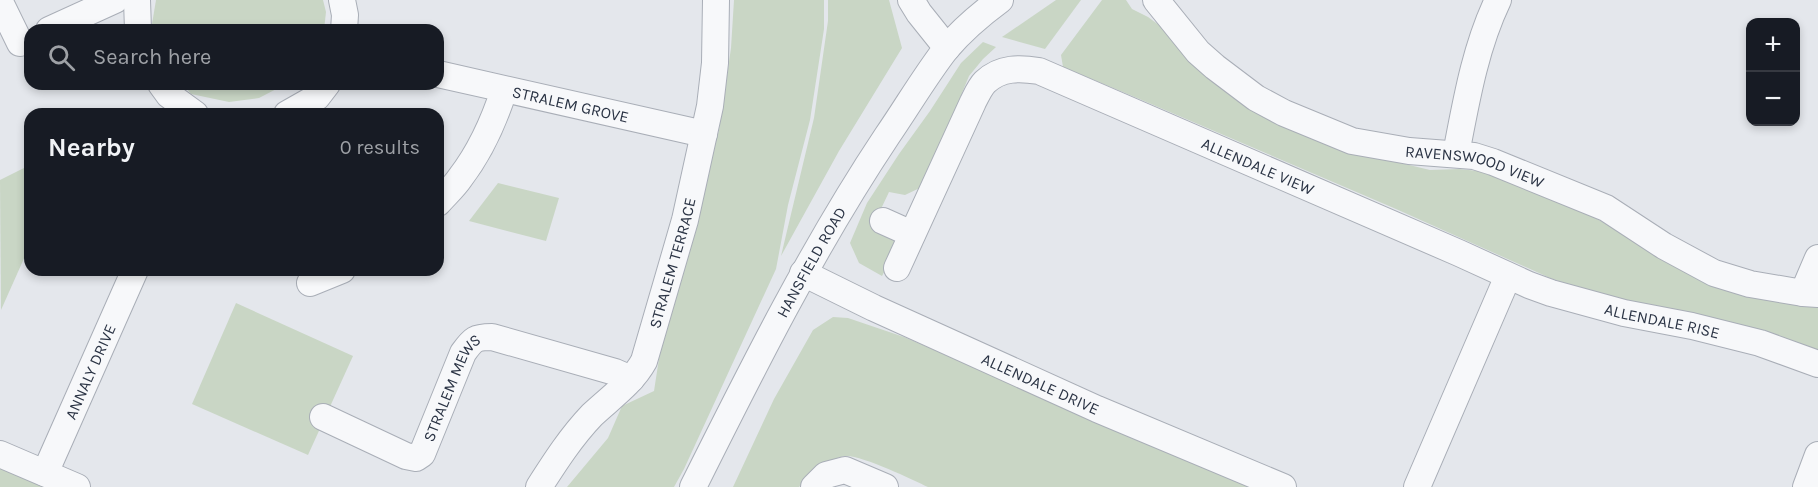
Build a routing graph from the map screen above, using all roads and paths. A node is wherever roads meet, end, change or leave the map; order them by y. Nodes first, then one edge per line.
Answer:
1 (115, 0) edge
2 (137, 0) edge
3 (342, 0) edge
4 (716, 0) edge
5 (911, 0) edge
6 (1000, 0) edge
7 (1156, 0) edge
8 (1498, 0) edge
9 (0, 2) edge
10 (62, 24) edge
11 (138, 24) edge
12 (344, 24) edge
13 (17, 45) edge
14 (947, 48) junction
15 (444, 75) edge
16 (165, 90) edge
17 (322, 90) edge
18 (504, 90) junction
19 (187, 108) edge
20 (298, 108) edge
21 (704, 134) junction
22 (1456, 154) junction
23 (444, 196) edge
24 (883, 220) dead end
25 (912, 234) junction
26 (1818, 258) edge
27 (897, 268) dead end
28 (803, 273) junction
29 (132, 276) edge
30 (327, 276) edge
31 (1508, 276) junction
32 (310, 283) dead end
33 (1810, 294) edge
34 (1818, 364) edge
35 (632, 379) junction
36 (322, 417) dead end
37 (0, 454) edge
38 (1818, 455) edge
39 (45, 473) junction
40 (77, 487) edge
41 (539, 487) edge
42 (693, 487) edge
43 (814, 487) edge
44 (885, 487) edge
45 (1283, 487) edge
46 (1417, 487) edge
47 (1806, 487) edge

1 - 10 street
2 - 11 street
3 - 12 street
4 - 21 street, STRALEM TERRACE
5 - 14 street
6 - 14 street, HANSFIELD ROAD
7 - 22 street, RAVENSWOOD VIEW
8 - 22 street
9 - 13 street
14 - 28 street, HANSFIELD ROAD
15 - 18 street, STRALEM GROVE
16 - 19 street
17 - 20 street
18 - 21 street, STRALEM GROVE
18 - 23 street
21 - 35 street, STRALEM TERRACE
22 - 33 street, RAVENSWOOD VIEW
24 - 25 street
25 - 27 street, ALLENDALE VIEW
25 - 31 street, ALLENDALE VIEW
26 - 33 street
28 - 42 street, HANSFIELD ROAD
28 - 45 street, ALLENDALE DRIVE
29 - 39 street, ANNALY DRIVE
30 - 32 street
31 - 34 street, ALLENDALE RISE
31 - 46 street
35 - 36 street, STRALEM MEWS
35 - 41 street, STRALEM TERRACE
37 - 39 street
38 - 47 street
39 - 40 street
43 - 44 street

